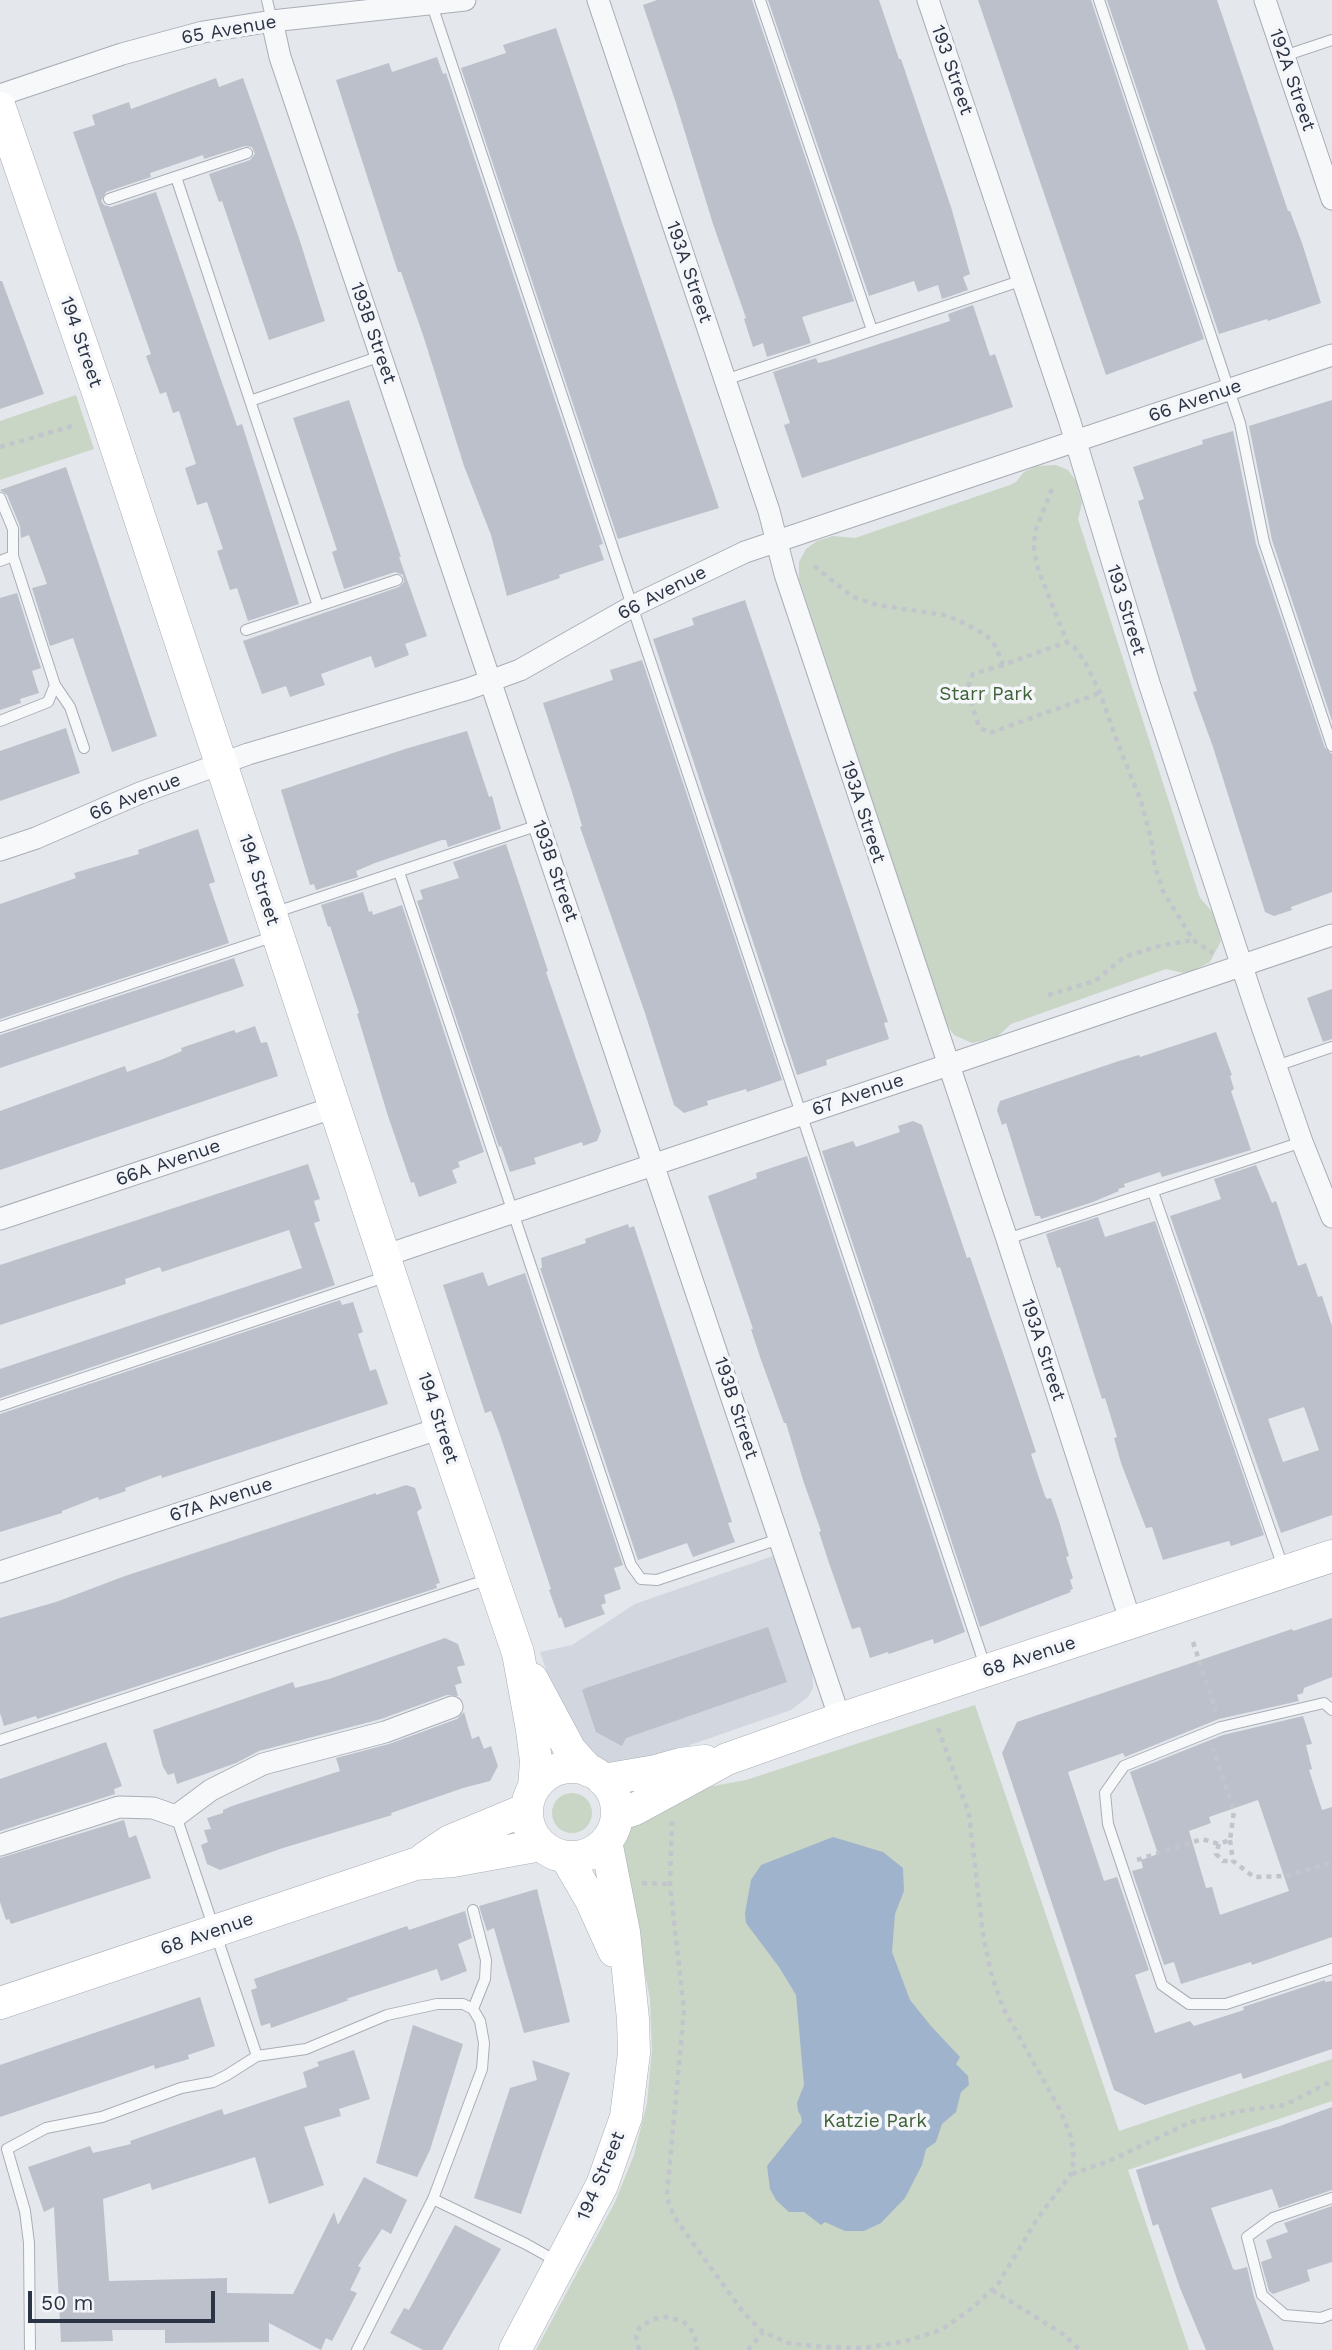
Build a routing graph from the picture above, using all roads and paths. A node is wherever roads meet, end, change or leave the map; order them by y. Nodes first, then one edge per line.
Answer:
1 (267, 0) edge
2 (465, 0) edge
3 (598, 0) edge
4 (760, 0) edge
5 (928, 0) edge
6 (1099, 0) edge
7 (1265, 0) edge
8 (432, 5) junction
9 (272, 21) junction
10 (1332, 40) edge
11 (1284, 56) junction
12 (0, 95) edge
13 (0, 108) edge
14 (247, 153) dead end
15 (176, 177) junction
16 (1332, 199) edge
17 (109, 200) dead end
18 (1023, 280) junction
19 (872, 330) junction
20 (1332, 355) edge
21 (381, 356) junction
22 (725, 380) junction
23 (1229, 389) junction
24 (250, 401) junction
25 (76, 425) dead end
26 (1076, 442) junction
27 (0, 447) edge
28 (1052, 489) dead end
29 (0, 498) edge
30 (777, 542) junction
31 (13, 556) junction
32 (0, 561) edge
33 (814, 566) dead end
34 (397, 580) dead end
35 (318, 606) junction
36 (633, 606) junction
37 (246, 630) dead end
38 (1067, 642) junction
39 (1003, 665) junction
40 (490, 681) junction
41 (55, 685) junction
42 (1100, 693) junction
43 (0, 721) edge
44 (1332, 746) edge
45 (84, 748) dead end
46 (221, 764) junction
47 (539, 825) junction
48 (0, 850) edge
49 (399, 872) junction
50 (274, 925) junction
51 (1332, 935) edge
52 (1193, 940) junction
53 (1214, 953) dead end
54 (1243, 964) junction
55 (1048, 995) dead end
56 (0, 1027) edge
57 (1332, 1047) edge
58 (947, 1065) junction
59 (1276, 1066) junction
60 (335, 1107) junction
61 (802, 1114) junction
62 (1302, 1142) junction
63 (654, 1164) junction
64 (1153, 1192) junction
65 (513, 1212) junction
66 (1332, 1217) edge
67 (0, 1219) edge
68 (1007, 1239) junction
69 (387, 1266) junction
70 (0, 1406) edge
71 (441, 1428) junction
72 (779, 1539) junction
73 (1332, 1556) edge
74 (0, 1572) edge
75 (1284, 1572) junction
76 (492, 1578) junction
77 (1132, 1623) junction
78 (1193, 1642) dead end
79 (518, 1653) junction
80 (987, 1671) junction
81 (452, 1707) dead end
82 (1332, 1710) edge
83 (840, 1719) junction
84 (1221, 1727) junction
85 (938, 1728) dead end
86 (1208, 1734) junction
87 (0, 1740) edge
88 (727, 1759) junction
89 (596, 1775) junction
90 (530, 1799) junction
91 (176, 1816) junction
92 (671, 1817) dead end
93 (612, 1828) junction
94 (1230, 1840) junction
95 (1219, 1844) junction
96 (0, 1846) edge
97 (553, 1851) junction
98 (1233, 1861) junction
99 (1332, 1862) edge
100 (415, 1864) junction
101 (1122, 1865) junction
102 (638, 1883) dead end
103 (670, 1884) junction
104 (473, 1910) dead end
105 (216, 1931) junction
106 (1332, 1969) edge
107 (629, 1987) junction
108 (0, 2003) edge
109 (473, 2009) junction
110 (257, 2056) junction
111 (1332, 2081) edge
112 (4, 2150) edge
113 (1072, 2174) junction
114 (1332, 2198) edge
115 (433, 2199) junction
116 (560, 2263) junction
117 (992, 2290) junction
118 (1332, 2314) edge
119 (763, 2332) junction
120 (30, 2350) edge
121 (357, 2350) edge
122 (515, 2350) edge
123 (639, 2350) edge
124 (697, 2350) edge
125 (748, 2350) edge
126 (1080, 2350) edge

1 - 9 lane
2 - 8 street, 65 Avenue
3 - 22 street, 193A Street
4 - 19 lane
5 - 18 street, 193 Street
6 - 23 lane
7 - 11 street, 192A Street
8 - 9 street, 65 Avenue
8 - 36 lane
9 - 12 street, 65 Avenue
9 - 21 street, 193B Street
10 - 11 lane
11 - 16 street, 192A Street
13 - 46 street, 194 Street
14 - 15 lane
15 - 17 lane
15 - 24 lane
18 - 19 lane
18 - 26 street, 193 Street
19 - 22 lane
20 - 23 street, 66 Avenue
21 - 24 lane
21 - 40 street, 193B Street
22 - 30 street, 193A Street
23 - 26 street, 66 Avenue
23 - 44 lane
24 - 35 lane
25 - 27 path
26 - 30 street, 66 Avenue
26 - 54 street, 193 Street
28 - 38 path
29 - 31 lane
30 - 36 street, 66 Avenue
30 - 58 street, 193A Street
31 - 32 lane
31 - 41 lane
33 - 39 path
34 - 35 lane
35 - 37 lane
36 - 40 street, 66 Avenue
36 - 61 lane
38 - 39 path
38 - 42 path
39 - 42 path
40 - 46 street, 66 Avenue
40 - 47 street, 193B Street
41 - 43 lane
41 - 45 lane
42 - 52 path
46 - 48 street, 66 Avenue
46 - 50 street, 194 Street
47 - 49 lane
47 - 63 street, 193B Street
49 - 50 lane
49 - 65 lane
50 - 56 lane
50 - 60 street, 194 Street
51 - 54 street, 67 Avenue
52 - 53 path
52 - 55 path
54 - 58 street, 67 Avenue
54 - 59 street, 193 Street
57 - 59 lane
58 - 61 street, 67 Avenue
58 - 68 street, 193A Street
59 - 62 street, 193 Street
60 - 67 street, 66A Avenue
60 - 69 street, 194 Street
61 - 63 street, 67 Avenue
61 - 80 lane
62 - 64 lane
62 - 66 street, 193 Street
63 - 65 street, 67 Avenue
63 - 72 street, 193B Street
64 - 68 lane
64 - 75 lane
65 - 69 street, 67 Avenue
65 - 72 lane
68 - 77 street, 193A Street
69 - 70 lane
69 - 71 street, 194 Street
71 - 74 street, 67A Avenue
71 - 76 street, 194 Street
72 - 83 street, 193B Street
73 - 75 street, 68 Avenue
75 - 77 street, 68 Avenue
76 - 79 street, 194 Street
76 - 87 lane
77 - 80 street, 68 Avenue
78 - 84 path
79 - 89 street, 194 Street
79 - 90 street, 194 Street
80 - 83 street, 68 Avenue
81 - 91 street
82 - 84 lane
83 - 88 street, 68 Avenue
84 - 86 lane
85 - 113 path
86 - 94 path
86 - 101 lane
88 - 89 street, 68 Avenue
88 - 93 street, 68 Avenue
89 - 90 street
89 - 93 street
90 - 97 street
90 - 100 street, 68 Avenue
91 - 96 street
91 - 105 lane
92 - 103 path
93 - 97 street
93 - 107 street, 194 Street
94 - 95 path
94 - 98 path
95 - 98 path
95 - 101 path
97 - 100 street, 68 Avenue
97 - 107 street, 194 Street
98 - 99 path
100 - 105 street, 68 Avenue
101 - 106 lane
102 - 103 path
103 - 119 path
104 - 109 lane
105 - 108 street, 68 Avenue
105 - 110 lane
107 - 116 street, 194 Street
109 - 110 lane
109 - 115 lane
110 - 112 lane
111 - 113 path
112 - 120 lane
113 - 117 path
114 - 118 lane
115 - 116 lane
115 - 121 lane
116 - 122 street, 194 Street
117 - 119 path
117 - 126 path
119 - 125 path
123 - 124 path

